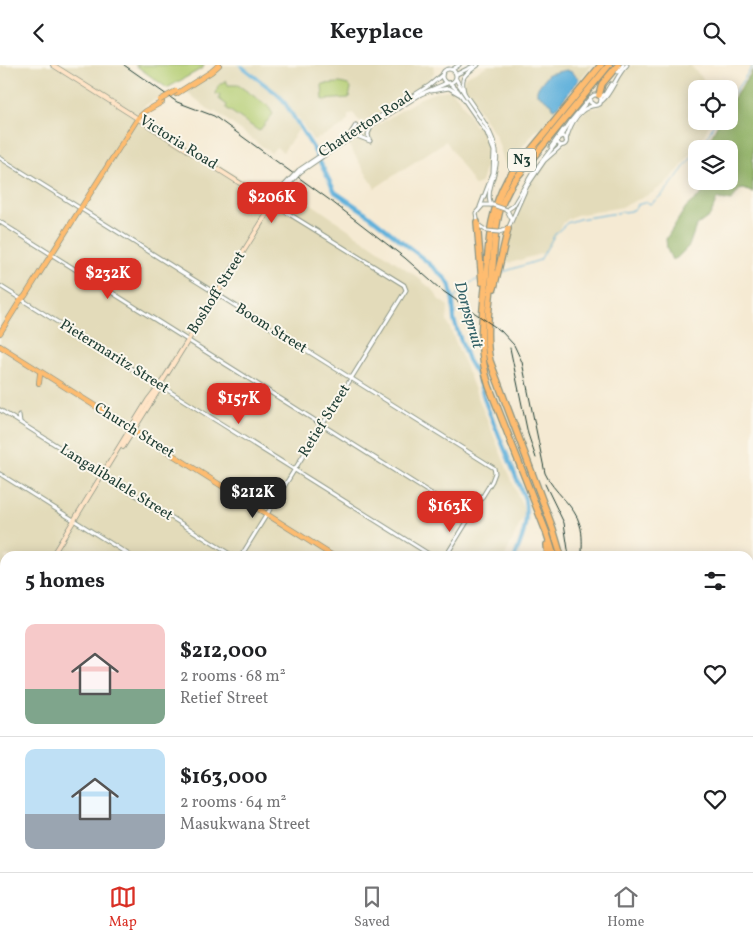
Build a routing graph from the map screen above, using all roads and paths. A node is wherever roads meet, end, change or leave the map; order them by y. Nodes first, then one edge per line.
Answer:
1 (53, 65) edge
2 (459, 65) edge
3 (477, 65) edge
4 (601, 65) edge
5 (609, 65) edge
6 (618, 65) edge
7 (623, 65) edge
8 (628, 65) edge
9 (216, 67) edge
10 (453, 69) junction
11 (442, 75) junction
12 (457, 75) junction
13 (456, 79) junction
14 (449, 83) junction
15 (421, 94) junction
16 (464, 96) junction
17 (590, 98) junction
18 (600, 98) junction
19 (594, 105) junction
20 (137, 118) junction
21 (569, 123) junction
22 (370, 125) junction
23 (356, 136) junction
24 (347, 137) junction
25 (560, 137) junction
26 (566, 140) junction
27 (557, 142) junction
28 (561, 146) junction
29 (569, 147) dead end
30 (552, 153) junction
31 (323, 154) junction
32 (545, 156) junction
33 (0, 158) edge
34 (274, 203) junction
35 (492, 205) junction
36 (480, 207) junction
37 (79, 209) junction
38 (507, 210) junction
39 (511, 219) junction
40 (0, 221) edge
41 (477, 222) junction
42 (508, 229) junction
43 (51, 254) junction
44 (489, 276) junction
45 (404, 285) joint
46 (0, 286) edge
47 (216, 295) junction
48 (23, 300) junction
49 (0, 333) edge
50 (0, 338) edge
51 (188, 340) junction
52 (0, 348) edge
53 (40, 374) junction
54 (352, 379) junction
55 (39, 383) dead end
56 (160, 385) junction
57 (0, 410) edge
58 (19, 415) dead end
59 (20, 423) junction
60 (322, 425) junction
61 (131, 431) junction
62 (518, 459) junction
63 (294, 471) junction
64 (0, 474) edge
65 (103, 475) junction
66 (267, 515) junction
67 (470, 518) junction
68 (74, 521) junction
69 (55, 551) edge
70 (123, 551) edge
71 (225, 551) edge
72 (243, 551) edge
73 (325, 551) edge
74 (424, 551) edge
75 (449, 551) edge
76 (548, 551) edge
77 (552, 551) edge
78 (560, 551) edge

1 - 20 main road, Victoria Road
2 - 10 street
3 - 12 street
3 - 16 street
4 - 44 highway, N3
5 - 44 highway, N3
6 - 18 highway
7 - 18 street
8 - 18 street
9 - 20 main road, bridge
10 - 11 street
10 - 12 street
11 - 14 street
11 - 22 street, Chatterton Road
12 - 13 street
13 - 14 street
13 - 16 street
14 - 15 street, Chatterton Road
14 - 16 street
15 - 16 street
15 - 22 street, Chatterton Road
16 - 35 street
16 - 36 street
17 - 18 street
17 - 19 street
17 - 21 street
18 - 19 street
19 - 26 street
20 - 34 main road, Victoria Road
20 - 37 main road
21 - 25 street
21 - 32 street
22 - 23 street, Chatterton Road
22 - 23 street
22 - 24 street, Chatterton Road
22 - 24 street
23 - 31 street, Chatterton Road
24 - 31 street, Chatterton Road
25 - 26 street
25 - 27 street
26 - 28 street
27 - 28 street
27 - 32 street
28 - 30 street
29 - 30 street
30 - 39 street
31 - 34 street, Chatterton Road, bridge
32 - 38 street
33 - 37 street, Boom Street
34 - 45 street, Victoria Road
34 - 47 main road, Boshoff Street
35 - 36 street
35 - 38 street, bridge
36 - 41 street
37 - 43 main road
37 - 47 street, Boom Street
38 - 39 street
39 - 42 street
40 - 43 street
41 - 42 street, bridge
41 - 44 highway
42 - 44 highway
43 - 48 main road
43 - 51 street
44 - 62 highway
44 - 78 highway
45 - 54 street, Retief Street
46 - 48 street, Pietermaritz Street
47 - 51 main road, Boshoff Street
47 - 54 street, Boom Street
48 - 49 main road
48 - 50 main road
48 - 56 street, Pietermaritz Street
51 - 56 main road, Boshoff Street
51 - 60 street
52 - 53 main road, Church Street
52 - 61 main road, Church Street
53 - 55 main road
53 - 61 main road, Church Street
54 - 60 street, Retief Street
54 - 67 street, Boom Street
56 - 61 main road, Boshoff Street
56 - 63 street, Pietermaritz Street
57 - 59 street, Langalibalele Street
58 - 59 street
59 - 65 street, Langalibalele Street
60 - 63 street, Retief Street
60 - 67 street
61 - 65 main road, Boshoff Street
61 - 66 main road, Church Street
62 - 76 highway
62 - 77 highway
63 - 66 street, Retief Street
63 - 74 street, Pietermaritz Street
64 - 68 street
65 - 68 main road, Boshoff Street
65 - 71 street, Langalibalele Street
66 - 72 street, Retief Street
66 - 73 main road, Church Street
67 - 75 street
68 - 69 main road, Boshoff Street
68 - 70 street

